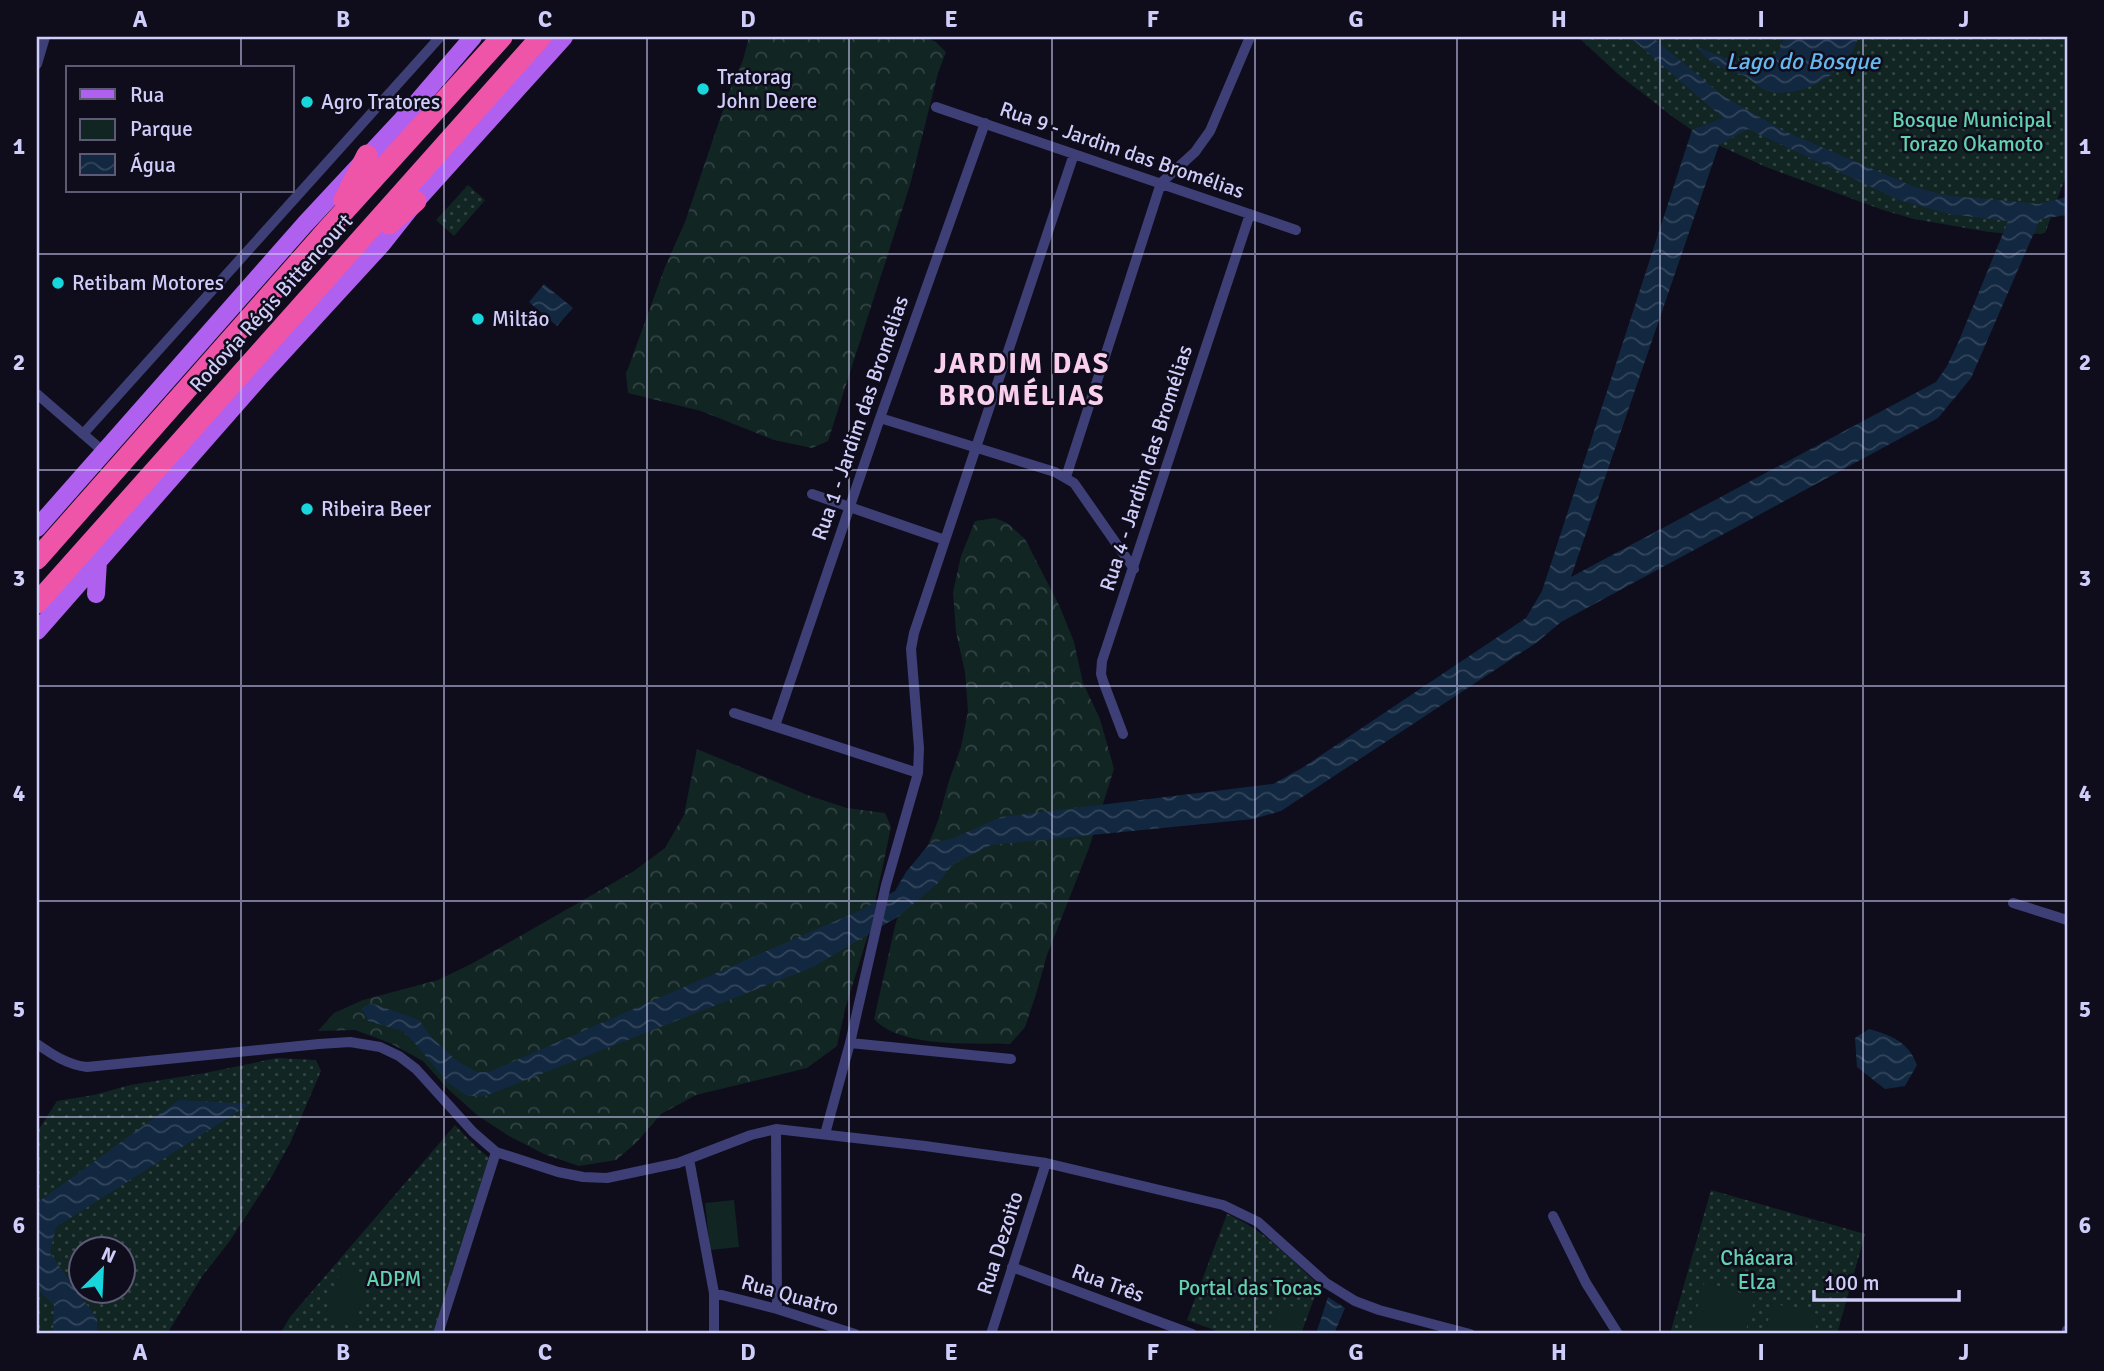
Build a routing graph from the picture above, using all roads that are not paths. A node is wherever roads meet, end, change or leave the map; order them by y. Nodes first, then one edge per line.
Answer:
1 (46, 37) edge
2 (440, 37) edge
3 (473, 37) edge
4 (502, 37) edge
5 (541, 37) edge
6 (564, 37) edge
7 (1250, 37) edge
8 (37, 64) edge
9 (936, 107) dead end
10 (985, 124) junction
11 (1074, 154) junction
12 (367, 155) junction
13 (1160, 183) junction
14 (416, 201) junction
15 (1250, 215) junction
16 (327, 230) junction
17 (1296, 230) dead end
18 (336, 267) junction
19 (37, 394) edge
20 (880, 418) junction
21 (83, 434) junction
22 (976, 449) junction
23 (104, 452) junction
24 (1066, 477) junction
25 (812, 494) dead end
26 (849, 506) junction
27 (37, 528) edge
28 (945, 540) junction
29 (37, 559) edge
30 (98, 561) junction
31 (1134, 569) junction
32 (96, 594) dead end
33 (37, 603) edge
34 (37, 631) edge
35 (734, 713) dead end
36 (775, 726) junction
37 (1123, 734) dead end
38 (918, 773) junction
39 (2013, 903) dead end
40 (2067, 920) edge
41 (850, 1043) junction
42 (37, 1044) edge
43 (1011, 1059) dead end
44 (776, 1129) junction
45 (825, 1133) junction
46 (496, 1152) junction
47 (689, 1159) junction
48 (1046, 1163) junction
49 (1553, 1216) dead end
50 (1012, 1267) junction
51 (714, 1293) junction
52 (777, 1309) junction
53 (438, 1334) edge
54 (714, 1334) edge
55 (855, 1334) edge
56 (991, 1334) edge
57 (1192, 1334) edge
58 (1470, 1334) edge
59 (1618, 1334) edge

1 - 8 street
2 - 21 street
3 - 12 main road
4 - 16 highway, Rodovia Régis Bittencourt
5 - 18 highway, Rodovia Régis Bittencourt
6 - 14 main road
7 - 13 street
9 - 10 street, Rua 9 - Jardim das Bromélias
10 - 11 street, Rua 9 - Jardim das Bromélias
10 - 20 street, Rua 1 - Jardim das Bromélias
11 - 13 street, Rua 9 - Jardim das Bromélias
11 - 22 street
12 - 16 highway
12 - 23 main road
13 - 15 street, Rua 9 - Jardim das Bromélias
13 - 24 street
14 - 18 highway
14 - 30 main road
15 - 17 street, Rua 9 - Jardim das Bromélias
15 - 31 street, Rua 4 - Jardim das Bromélias
16 - 29 highway, Rodovia Régis Bittencourt
18 - 33 highway, Rodovia Régis Bittencourt
19 - 21 street
20 - 22 street
20 - 26 street, Rua 1 - Jardim das Bromélias
21 - 23 street
22 - 24 street
22 - 28 street
23 - 27 main road
24 - 31 street
25 - 26 street
26 - 28 street
26 - 36 street, Rua 1 - Jardim das Bromélias
28 - 38 street
30 - 32 main road
30 - 34 main road
31 - 37 street, Rua 4 - Jardim das Bromélias
35 - 36 street
36 - 38 street
38 - 41 street
39 - 40 street
41 - 43 street
41 - 45 street
42 - 46 street
44 - 45 street
44 - 47 street
44 - 52 street
45 - 48 street
46 - 47 street
46 - 53 street
47 - 51 street
48 - 50 street, Rua Dezoito
48 - 58 street
49 - 59 street
50 - 56 street, Rua Dezoito
50 - 57 street, Rua Três
51 - 52 street, Rua Quatro
51 - 54 street
52 - 55 street, Rua Quatro

